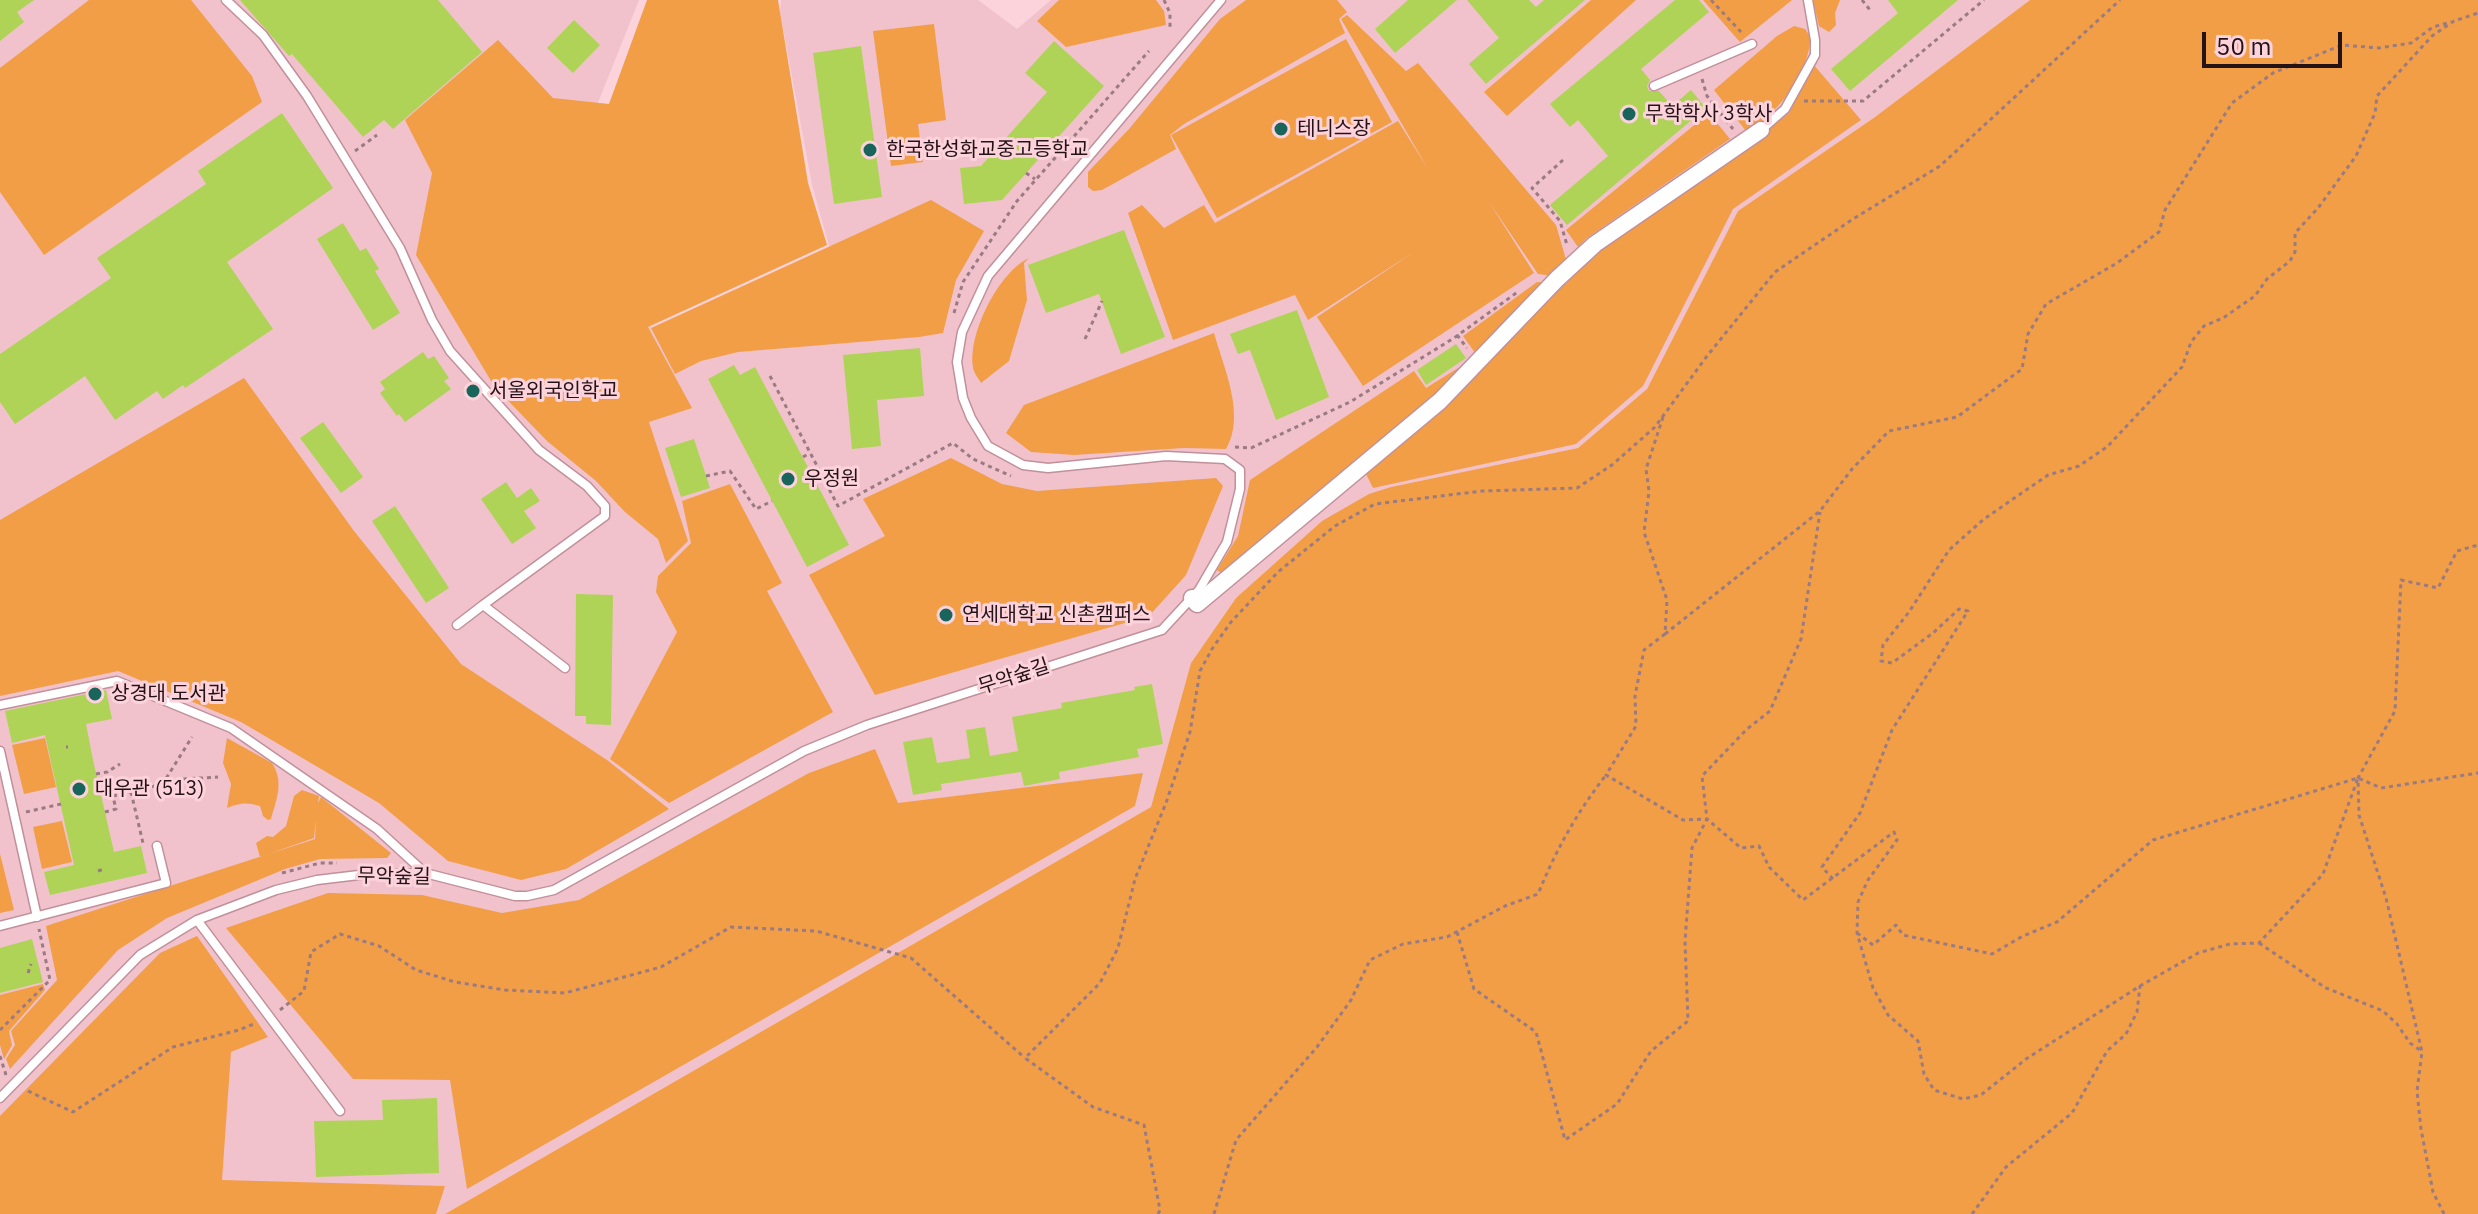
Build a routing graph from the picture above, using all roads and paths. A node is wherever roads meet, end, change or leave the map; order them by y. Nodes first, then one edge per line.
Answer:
1 (226, 0) edge
2 (1164, 0) edge
3 (1711, 0) edge
4 (1808, 0) edge
5 (1862, 0) edge
6 (1984, 0) edge
7 (2120, 0) edge
8 (1217, 1) edge
9 (1870, 10) dead end
10 (2478, 13) edge
11 (2454, 21) junction
12 (1170, 28) dead end
13 (1752, 44) joint
14 (1149, 51) dead end
15 (1654, 86) dead end
16 (1707, 96) dead end
17 (1789, 102) junction
18 (1761, 130) joint
19 (377, 135) dead end
20 (1743, 142) junction
21 (346, 158) junction
22 (1563, 160) dead end
23 (1026, 173) dead end
24 (1035, 179) junction
25 (1017, 201) dead end
26 (1572, 264) junction
27 (1525, 287) dead end
28 (1102, 301) dead end
29 (1448, 330) dead end
30 (1454, 338) junction
31 (1085, 339) dead end
32 (770, 376) dead end
33 (1664, 413) junction
34 (953, 443) dead end
35 (1235, 447) dead end
36 (1251, 448) junction
37 (810, 453) junction
38 (803, 457) dead end
39 (1241, 460) dead end
40 (706, 476) dead end
41 (772, 501) dead end
42 (1820, 511) junction
43 (2478, 545) edge
44 (1192, 598) junction
45 (483, 605) junction
46 (457, 625) dead end
47 (1665, 634) junction
48 (565, 668) dead end
49 (0, 705) edge
50 (192, 737) dead end
51 (0, 751) edge
52 (120, 764) dead end
53 (107, 772) junction
54 (2478, 773) edge
55 (96, 774) dead end
56 (1606, 775) junction
57 (218, 777) dead end
58 (2358, 778) junction
59 (162, 785) junction
60 (131, 792) junction
61 (113, 796) junction
62 (61, 804) dead end
63 (105, 812) dead end
64 (15, 815) junction
65 (1707, 819) junction
66 (143, 844) dead end
67 (157, 846) dead end
68 (104, 869) dead end
69 (98, 871) dead end
70 (425, 873) junction
71 (1833, 879) junction
72 (37, 917) junction
73 (197, 920) junction
74 (0, 926) edge
75 (1457, 932) junction
76 (1857, 933) junction
77 (2259, 943) junction
78 (31, 964) dead end
79 (28, 973) dead end
80 (2140, 986) junction
81 (271, 1017) junction
82 (0, 1030) edge
83 (2422, 1052) junction
84 (0, 1056) edge
85 (1025, 1058) junction
86 (10, 1082) junction
87 (0, 1098) edge
88 (340, 1111) dead end
89 (1158, 1214) edge
90 (1214, 1214) edge
91 (1972, 1214) edge
92 (2444, 1214) edge

1 - 21 lane
2 - 12 path
3 - 13 path
4 - 17 lane
5 - 9 path
6 - 17 path
7 - 33 path
8 - 44 lane, 무악숲길
10 - 11 path
11 - 42 path
11 - 71 path
13 - 15 lane
14 - 24 path
16 - 20 path
17 - 18 lane
18 - 20 street
19 - 21 path
20 - 26 street
21 - 45 lane
22 - 26 path
23 - 24 path
24 - 25 path
26 - 44 street
27 - 30 path
28 - 31 path
29 - 30 path
30 - 36 path
32 - 37 path
33 - 47 path
33 - 85 path
34 - 37 path
35 - 36 path
36 - 39 path
37 - 38 path
40 - 41 path
42 - 47 path
42 - 65 path
43 - 58 path
44 - 70 lane, 무악숲길
45 - 46 lane
45 - 48 lane
47 - 56 path
49 - 70 lane
50 - 59 path
51 - 64 lane
52 - 53 path
53 - 55 path
53 - 61 path
54 - 58 path
56 - 65 path
56 - 75 path
57 - 59 path
58 - 76 path
58 - 77 path
58 - 83 path
59 - 60 path
60 - 61 path
60 - 66 path
61 - 63 path
62 - 64 path
64 - 72 lane
65 - 71 path
65 - 75 path
67 - 72 lane
68 - 69 path
70 - 73 lane, 무악숲길
71 - 76 path
72 - 74 lane
72 - 82 path
73 - 81 lane
73 - 86 lane, 무악숲길
75 - 90 path
76 - 80 path
77 - 80 path
77 - 83 path
78 - 79 path
80 - 91 path
81 - 85 path
81 - 86 path
81 - 88 lane
83 - 92 path
84 - 86 path
85 - 89 path
86 - 87 lane, 무악숲길

